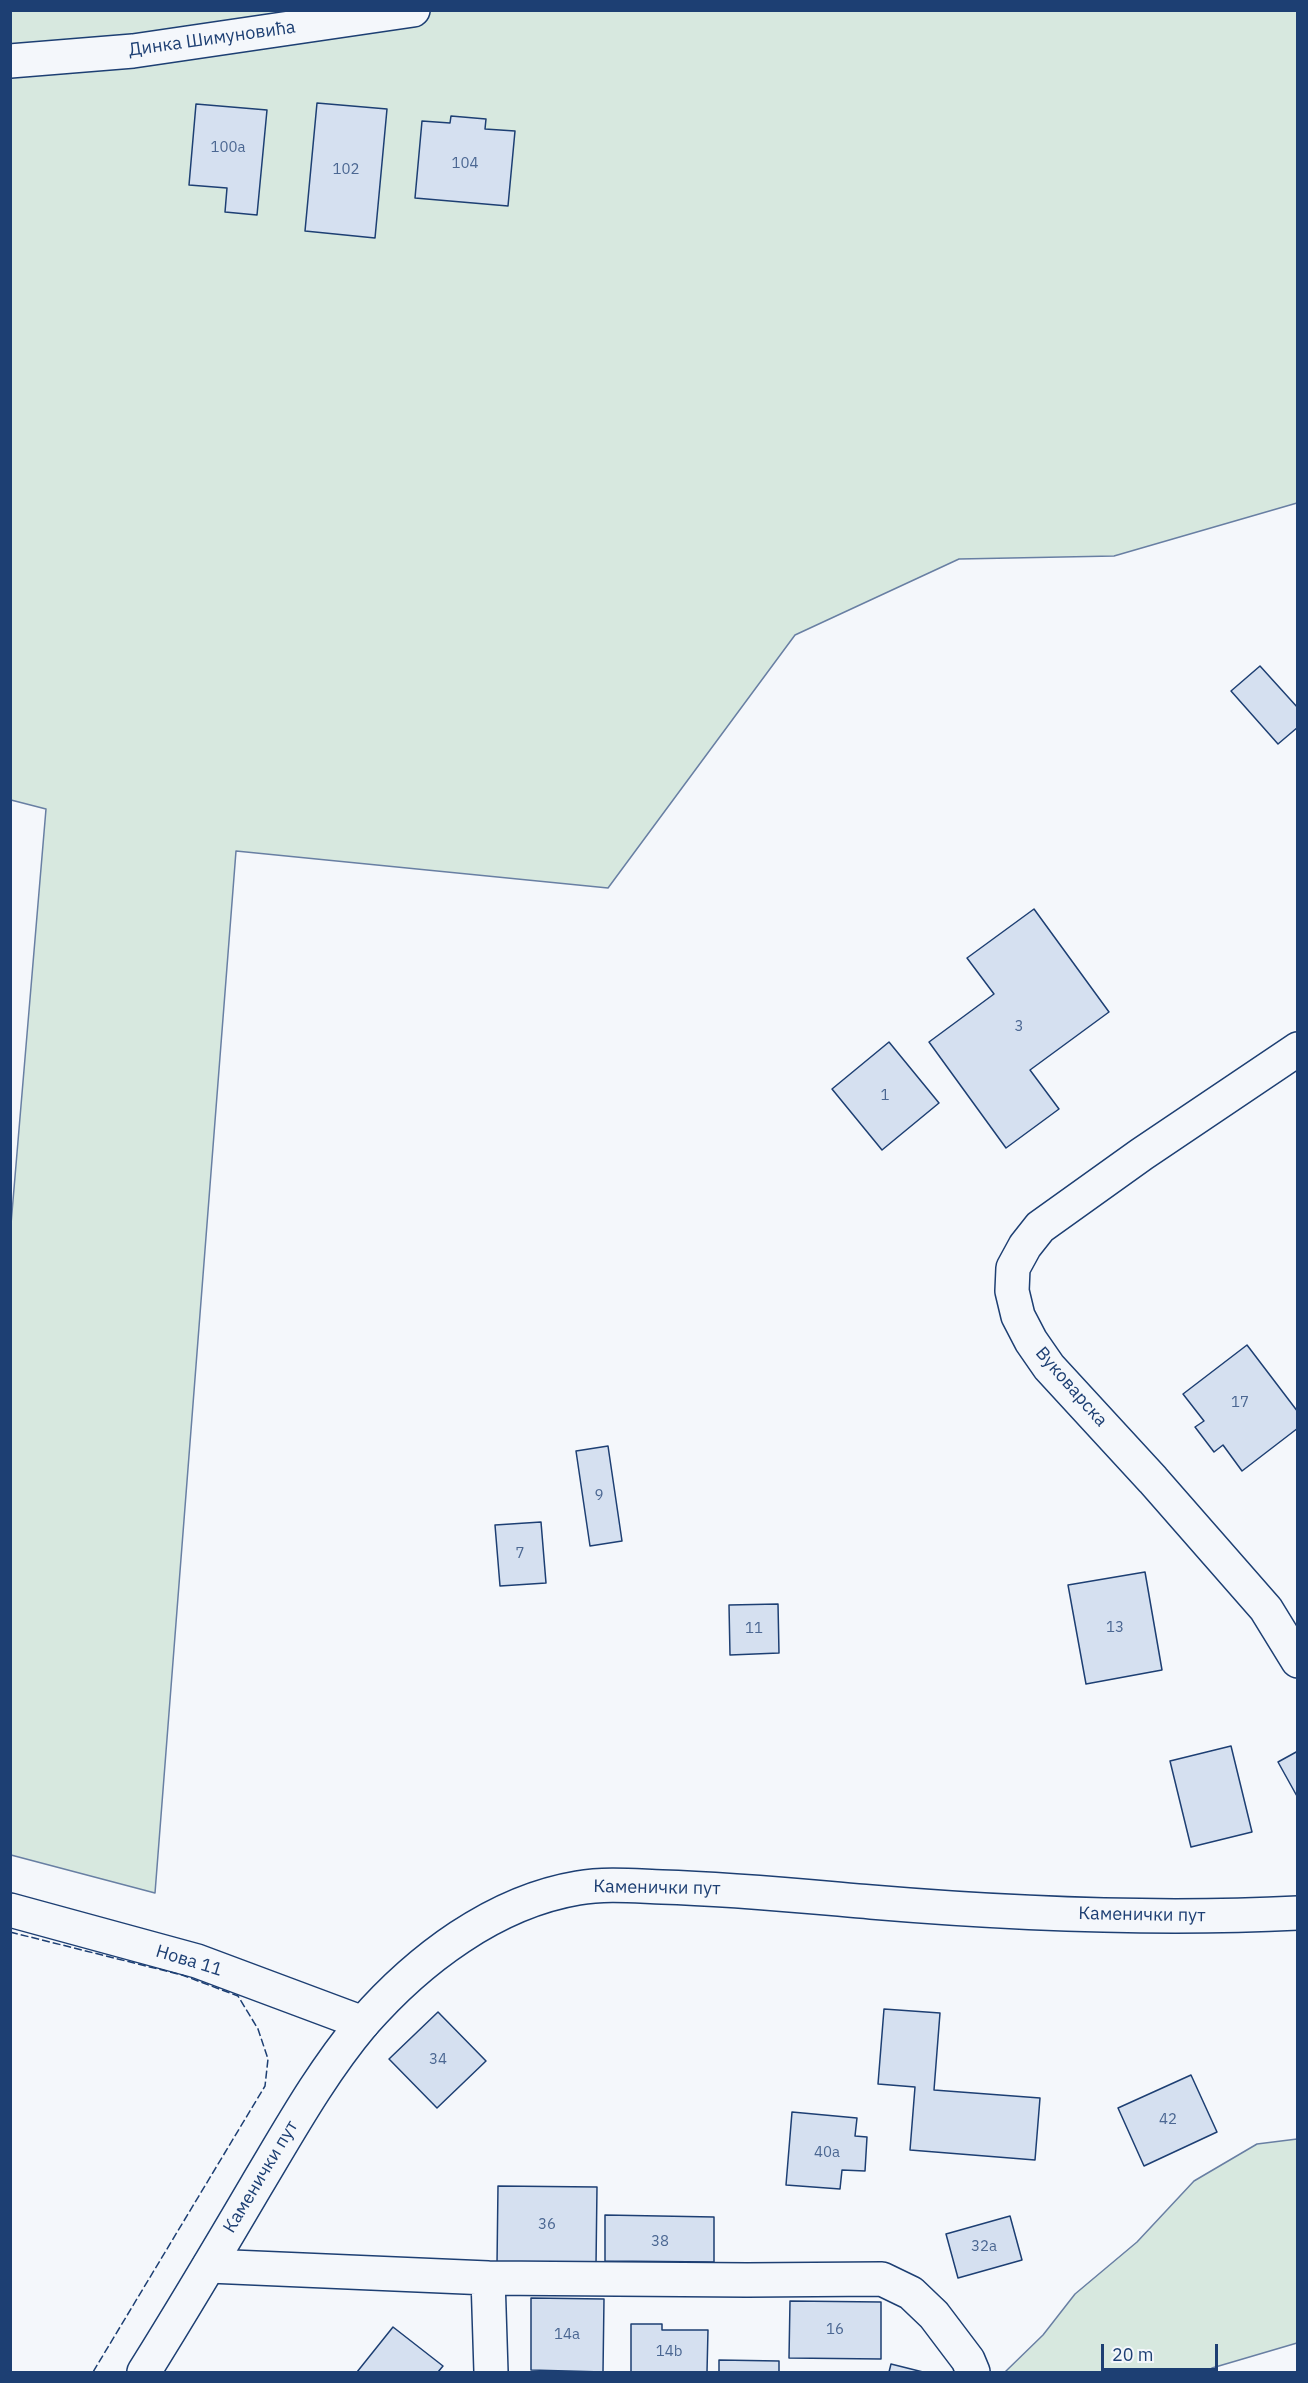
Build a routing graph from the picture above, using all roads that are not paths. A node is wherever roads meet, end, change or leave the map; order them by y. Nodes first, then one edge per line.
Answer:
1 (413, 10) edge
2 (10, 61) edge
3 (1298, 1049) edge
4 (1298, 1661) edge
5 (10, 1910) edge
6 (1298, 1912) edge
7 (363, 2023) junction
8 (209, 2266) junction
9 (488, 2278) junction
10 (144, 2373) edge
11 (491, 2373) edge
12 (973, 2373) edge

1 - 2 street, Динка Шимуновића
3 - 4 street, Вуковарска
5 - 7 street, Нова 11
6 - 7 street, Каменички пут
7 - 8 street, Каменички пут
8 - 9 street
8 - 10 street, Каменички пут
9 - 11 street
9 - 12 street

